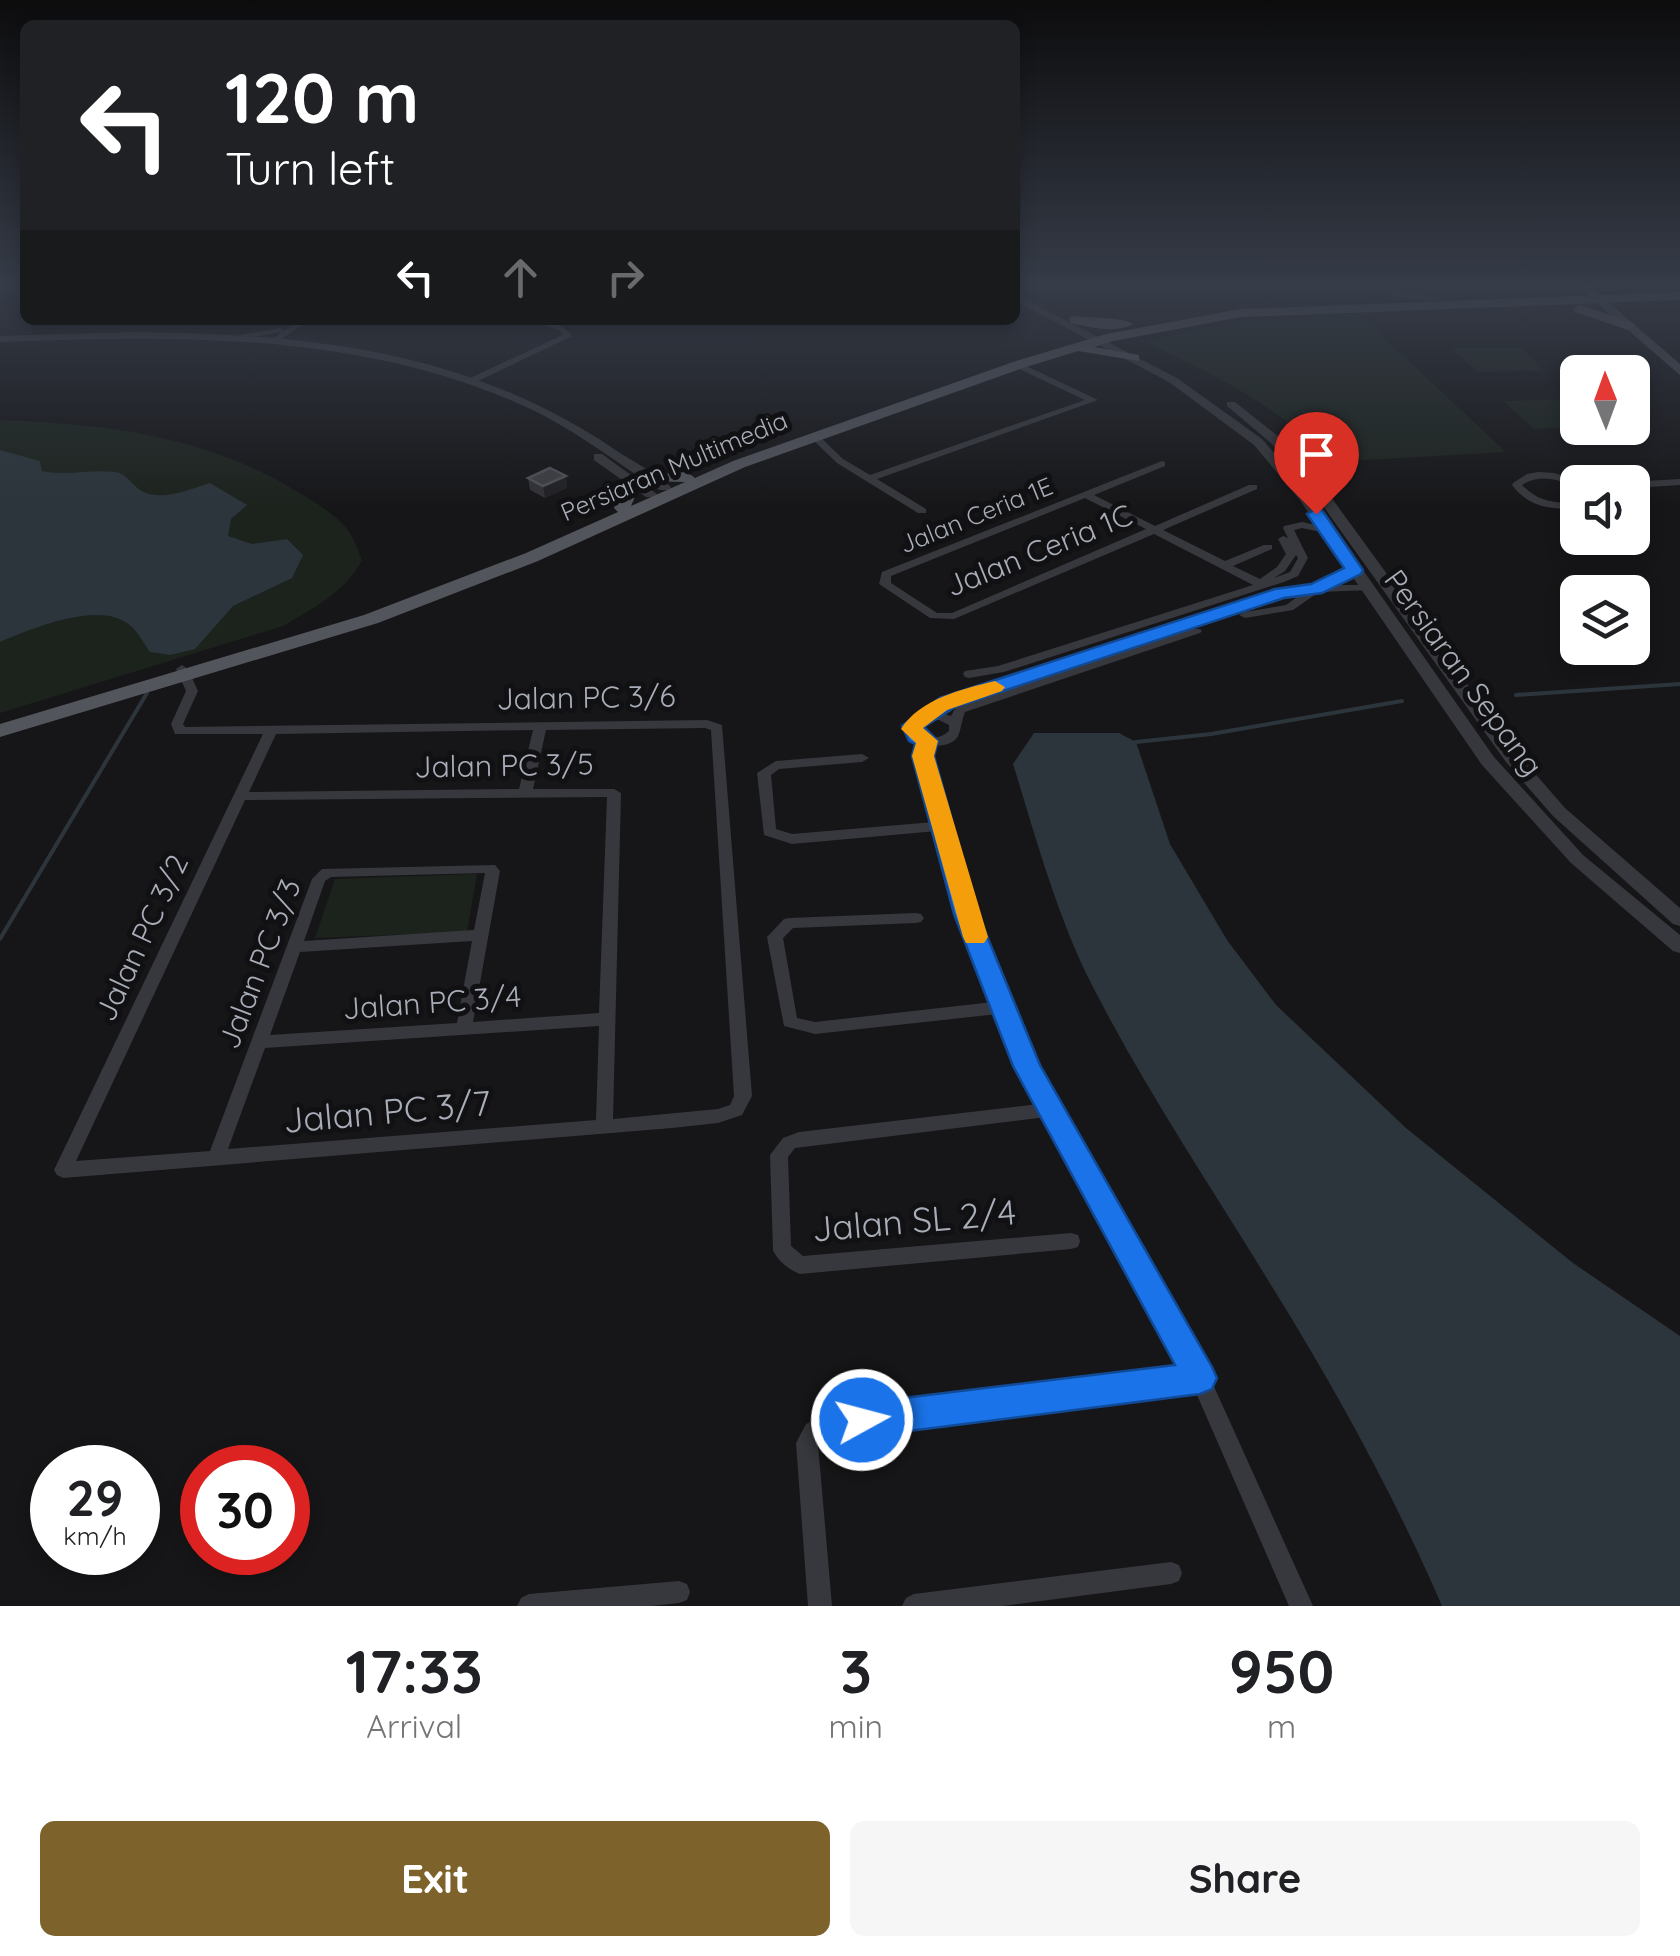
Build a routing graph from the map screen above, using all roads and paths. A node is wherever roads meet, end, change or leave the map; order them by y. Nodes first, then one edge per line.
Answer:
1 (344, 359) edge
2 (385, 359) edge
3 (519, 359) edge
4 (1022, 359) junction
5 (1144, 359) edge
6 (1146, 359) edge
7 (471, 381) junction
8 (814, 436) junction
9 (1162, 464) dead end
10 (869, 479) junction
11 (1560, 480) edge
12 (1680, 482) edge
13 (1650, 484) edge
14 (649, 486) junction
15 (1254, 487) dead end
16 (1088, 495) junction
17 (1560, 506) edge
18 (922, 511) dead end
19 (1316, 514) junction
20 (1154, 530) junction
21 (1326, 530) junction
22 (1268, 547) dead end
23 (1223, 566) junction
24 (1354, 570) junction
25 (1375, 570) junction
26 (884, 579) joint
27 (1257, 586) junction
28 (1367, 588) junction
29 (1316, 589) junction
30 (1416, 661) junction
31 (970, 674) dead end
32 (186, 678) junction
33 (923, 717) junction
34 (954, 724) junction
35 (540, 726) junction
36 (0, 727) edge
37 (272, 729) junction
38 (927, 741) junction
39 (862, 758) dead end
40 (524, 793) junction
41 (240, 796) junction
42 (942, 826) junction
43 (916, 918) dead end
44 (1680, 919) edge
45 (482, 935) junction
46 (1680, 946) edge
47 (294, 947) junction
48 (1003, 1006) junction
49 (608, 1019) junction
50 (464, 1028) junction
51 (260, 1042) junction
52 (1051, 1110) junction
53 (718, 1116) joint
54 (604, 1127) junction
55 (216, 1158) junction
56 (63, 1170) joint
57 (1071, 1241) dead end
58 (1200, 1378) junction
59 (1172, 1573) dead end
60 (680, 1592) dead end
61 (529, 1606) edge
62 (820, 1606) edge
63 (914, 1606) edge
64 (1301, 1606) edge

1 - 14 street
2 - 7 street
3 - 7 street
4 - 8 main road, Persiaran Multimedia
4 - 10 street
4 - 14 main road, Persiaran Multimedia
5 - 19 street, Persiaran Sepang
6 - 25 street, Persiaran Sepang
7 - 14 street
8 - 10 street
8 - 32 main road, Persiaran Multimedia
9 - 16 street, Jalan Ceria 1E
10 - 18 street
11 - 17 street
12 - 13 street
14 - 32 main road, Persiaran Multimedia
15 - 20 street, Jalan Ceria 1C
16 - 20 street
16 - 26 street, Jalan Ceria 1E
19 - 21 street, Persiaran Sepang
19 - 27 street
20 - 23 street
20 - 26 street, Jalan Ceria 1C
21 - 24 street, Persiaran Sepang
21 - 27 street
22 - 23 street
23 - 27 street
24 - 28 street, Persiaran Sepang
24 - 29 street
25 - 30 street
25 - 44 street, Persiaran Sepang
27 - 31 street
28 - 29 street
28 - 30 street, Persiaran Sepang
29 - 33 street
29 - 34 street
30 - 46 street, Persiaran Sepang
32 - 36 main road, Persiaran Multimedia
32 - 36 main road, Persiaran Multimedia
32 - 37 street, Jalan PC 3/6
33 - 34 street
33 - 38 street
34 - 38 street
35 - 37 street, Jalan PC 3/6
35 - 40 street
35 - 53 street, Jalan PC 3/6
37 - 41 street, Jalan PC 3/2
38 - 42 street
39 - 42 street
40 - 41 street, Jalan PC 3/5
40 - 49 street, Jalan PC 3/5
41 - 56 street, Jalan PC 3/2
42 - 48 street
43 - 48 street
45 - 47 street
45 - 47 street, Jalan PC 3/3
45 - 50 street, Jalan PC 3/3
47 - 51 street, Jalan PC 3/3
48 - 52 street
49 - 50 street, Jalan PC 3/4
49 - 54 street, Jalan PC 3/5
50 - 51 street, Jalan PC 3/4
51 - 55 street, Jalan PC 3/3
52 - 57 street, Jalan SL 2/4
52 - 58 street
53 - 54 street, Jalan PC 3/7
54 - 55 street, Jalan PC 3/7
55 - 56 street, Jalan PC 3/7
58 - 62 street
58 - 64 street
59 - 63 street
60 - 61 street

